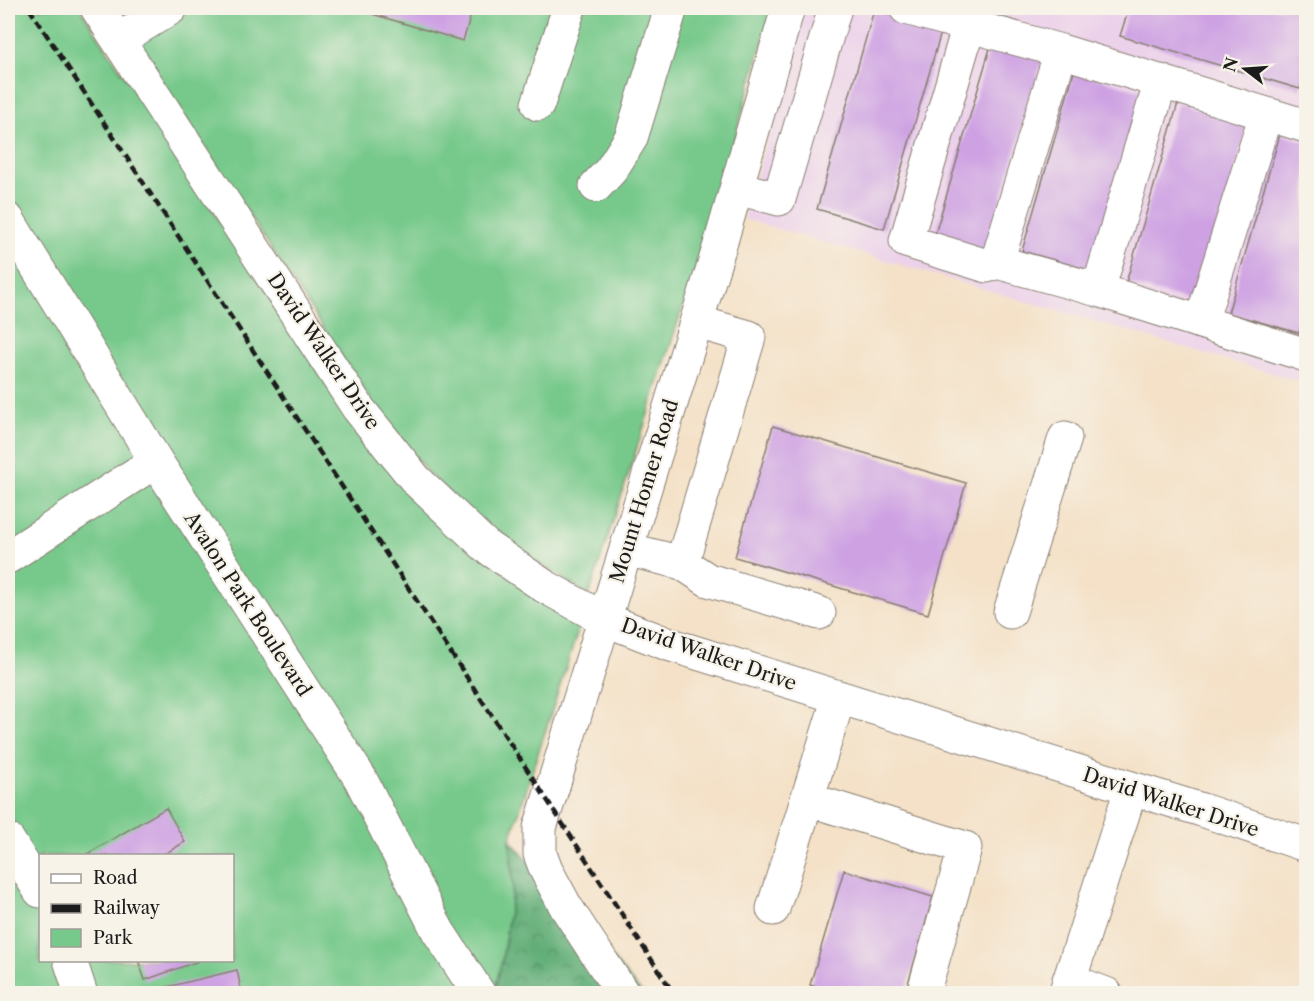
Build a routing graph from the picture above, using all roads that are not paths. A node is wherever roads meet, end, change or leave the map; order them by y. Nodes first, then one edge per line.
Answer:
1 (97, 8) edge
2 (171, 8) edge
3 (569, 8) edge
4 (671, 8) edge
5 (788, 8) edge
6 (835, 8) edge
7 (906, 8) edge
8 (971, 16) edge
9 (118, 40) junction
10 (1061, 51) junction
11 (1161, 81) junction
12 (538, 104) dead end
13 (1266, 114) junction
14 (1306, 126) edge
15 (596, 186) dead end
16 (736, 188) junction
17 (8, 220) edge
18 (997, 262) junction
19 (1098, 290) junction
20 (697, 322) junction
21 (1201, 322) junction
22 (1306, 355) edge
23 (1065, 438) dead end
24 (156, 461) junction
25 (626, 549) junction
26 (8, 557) edge
27 (682, 563) junction
28 (1010, 612) dead end
29 (819, 613) dead end
30 (604, 619) junction
31 (839, 697) junction
32 (1131, 789) junction
33 (807, 799) junction
34 (8, 840) edge
35 (1306, 845) edge
36 (39, 889) edge
37 (773, 909) dead end
38 (71, 962) edge
39 (1067, 987) edge
40 (81, 993) edge
41 (479, 993) edge
42 (622, 993) edge
43 (923, 993) edge
44 (1106, 993) edge

1 - 9 street, David Walker Drive
2 - 9 street
3 - 12 street
4 - 15 street
5 - 16 street, Mount Homer Road
6 - 16 street
7 - 8 street
8 - 10 street
8 - 18 street
9 - 30 street, David Walker Drive
10 - 11 street
10 - 18 street
11 - 13 street
11 - 19 street
13 - 14 street
13 - 21 street
16 - 20 street, Mount Homer Road
17 - 24 street, Avalon Park Boulevard
18 - 19 street
19 - 21 street
20 - 25 street, Mount Homer Road
20 - 27 street
21 - 22 street
23 - 28 street
24 - 26 street
24 - 41 street, Avalon Park Boulevard
25 - 27 street
25 - 30 street, Mount Homer Road
27 - 29 street
30 - 31 street, David Walker Drive
30 - 42 street, Mount Homer Road
31 - 32 street, David Walker Drive
31 - 33 street
32 - 35 street, David Walker Drive
32 - 39 street
33 - 37 street
33 - 43 street
34 - 36 street
38 - 40 street
39 - 44 street

